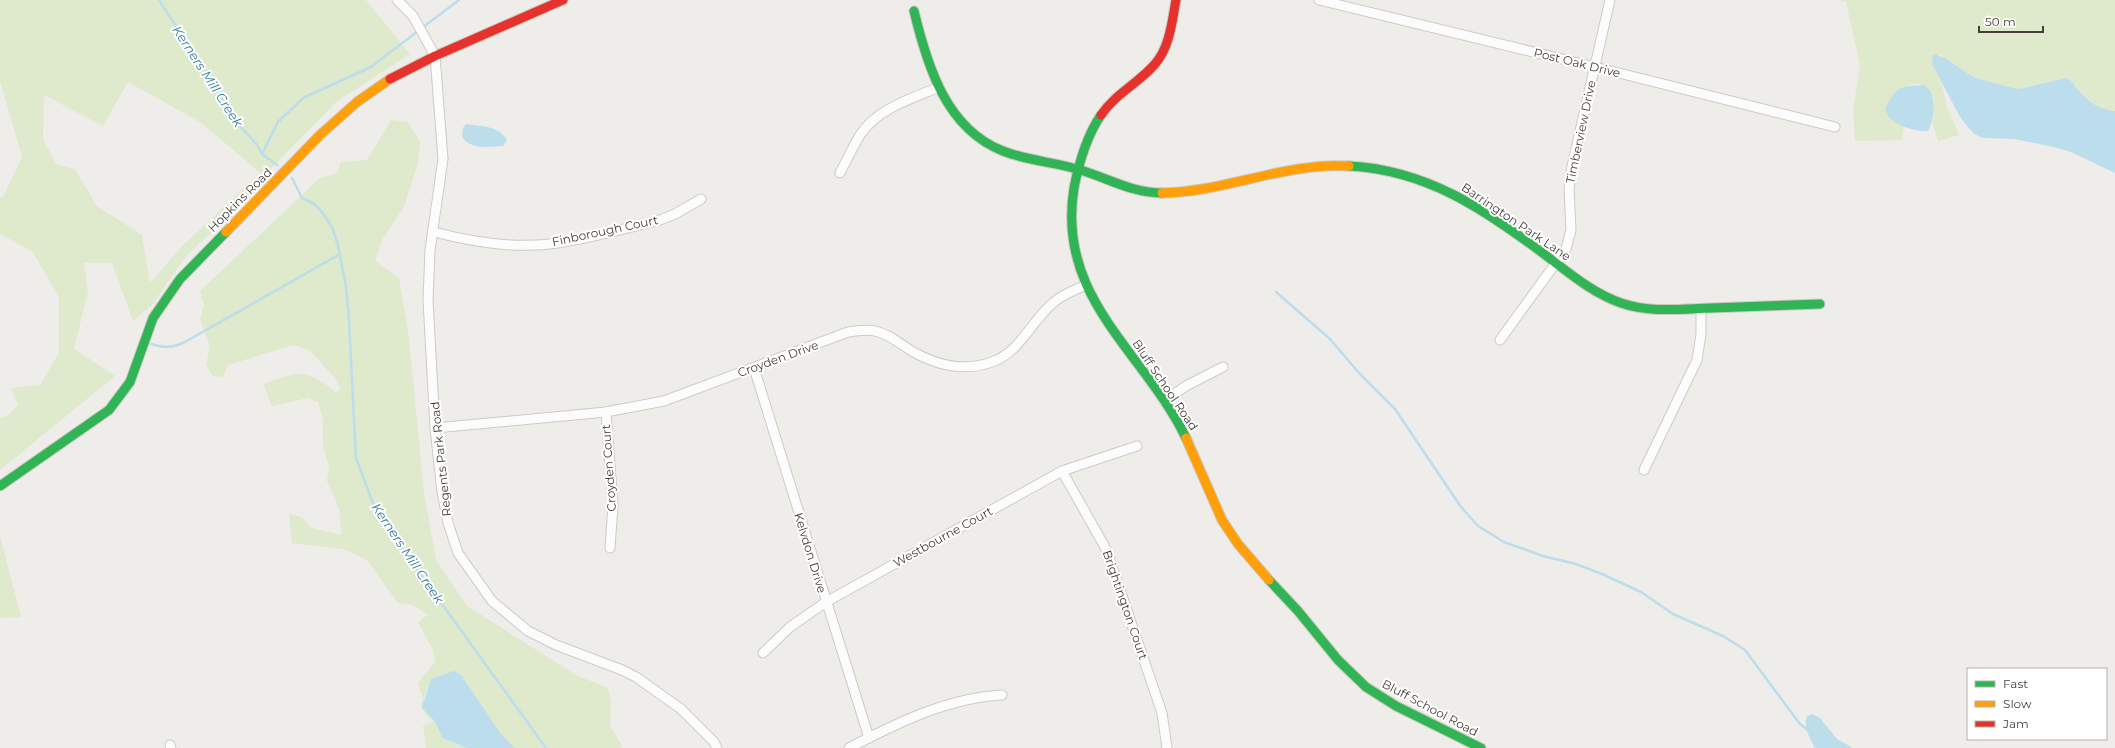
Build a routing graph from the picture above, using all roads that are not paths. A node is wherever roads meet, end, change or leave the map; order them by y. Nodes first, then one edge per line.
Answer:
1 (398, 0) edge
2 (563, 0) edge
3 (1176, 0) edge
4 (1319, 0) edge
5 (1610, 0) edge
6 (914, 11) dead end
7 (435, 56) junction
8 (1595, 66) junction
9 (939, 87) junction
10 (1835, 127) dead end
11 (1079, 170) junction
12 (840, 173) dead end
13 (701, 198) dead end
14 (434, 232) junction
15 (1557, 263) junction
16 (1086, 285) junction
17 (1820, 304) dead end
18 (1701, 309) junction
19 (1500, 340) dead end
20 (754, 368) junction
21 (1223, 368) dead end
22 (1164, 401) junction
23 (606, 412) junction
24 (435, 428) junction
25 (1137, 446) dead end
26 (1062, 470) junction
27 (1644, 470) dead end
28 (0, 486) edge
29 (610, 548) dead end
30 (826, 602) junction
31 (763, 653) dead end
32 (1002, 695) dead end
33 (869, 738) junction
34 (717, 748) edge
35 (849, 748) edge
36 (1167, 748) edge
37 (1481, 748) edge

1 - 7 street
2 - 7 street, Hopkins Road
3 - 11 street, Bluff School Road
4 - 8 street, Post Oak Drive
5 - 8 street, Timberview Drive
6 - 9 street, Barrington Park Lane
7 - 14 street, Regents Park Road
7 - 28 street, Hopkins Road
8 - 10 street, Post Oak Drive
8 - 15 street, Timberview Drive
9 - 11 street, Barrington Park Lane
9 - 12 street
11 - 15 street, Barrington Park Lane
11 - 16 street, Bluff School Road
13 - 14 street, Finborough Court
14 - 24 street, Regents Park Road
15 - 18 street, Barrington Park Lane
15 - 19 street, Timberview Drive
16 - 20 street, Croyden Drive
16 - 22 street, Bluff School Road
17 - 18 street, Barrington Park Lane
18 - 27 street
20 - 23 street, Croyden Drive
20 - 30 street, Kelvdon Drive
21 - 22 street
22 - 37 street, Bluff School Road
23 - 24 street, Croyden Drive
23 - 29 street, Croyden Court
24 - 34 street, Regents Park Road
25 - 26 street, Westbourne Court
26 - 30 street, Westbourne Court
26 - 36 street, Brightington Court
30 - 31 street, Westbourne Court
30 - 33 street, Kelvdon Drive
32 - 33 street
33 - 35 street

